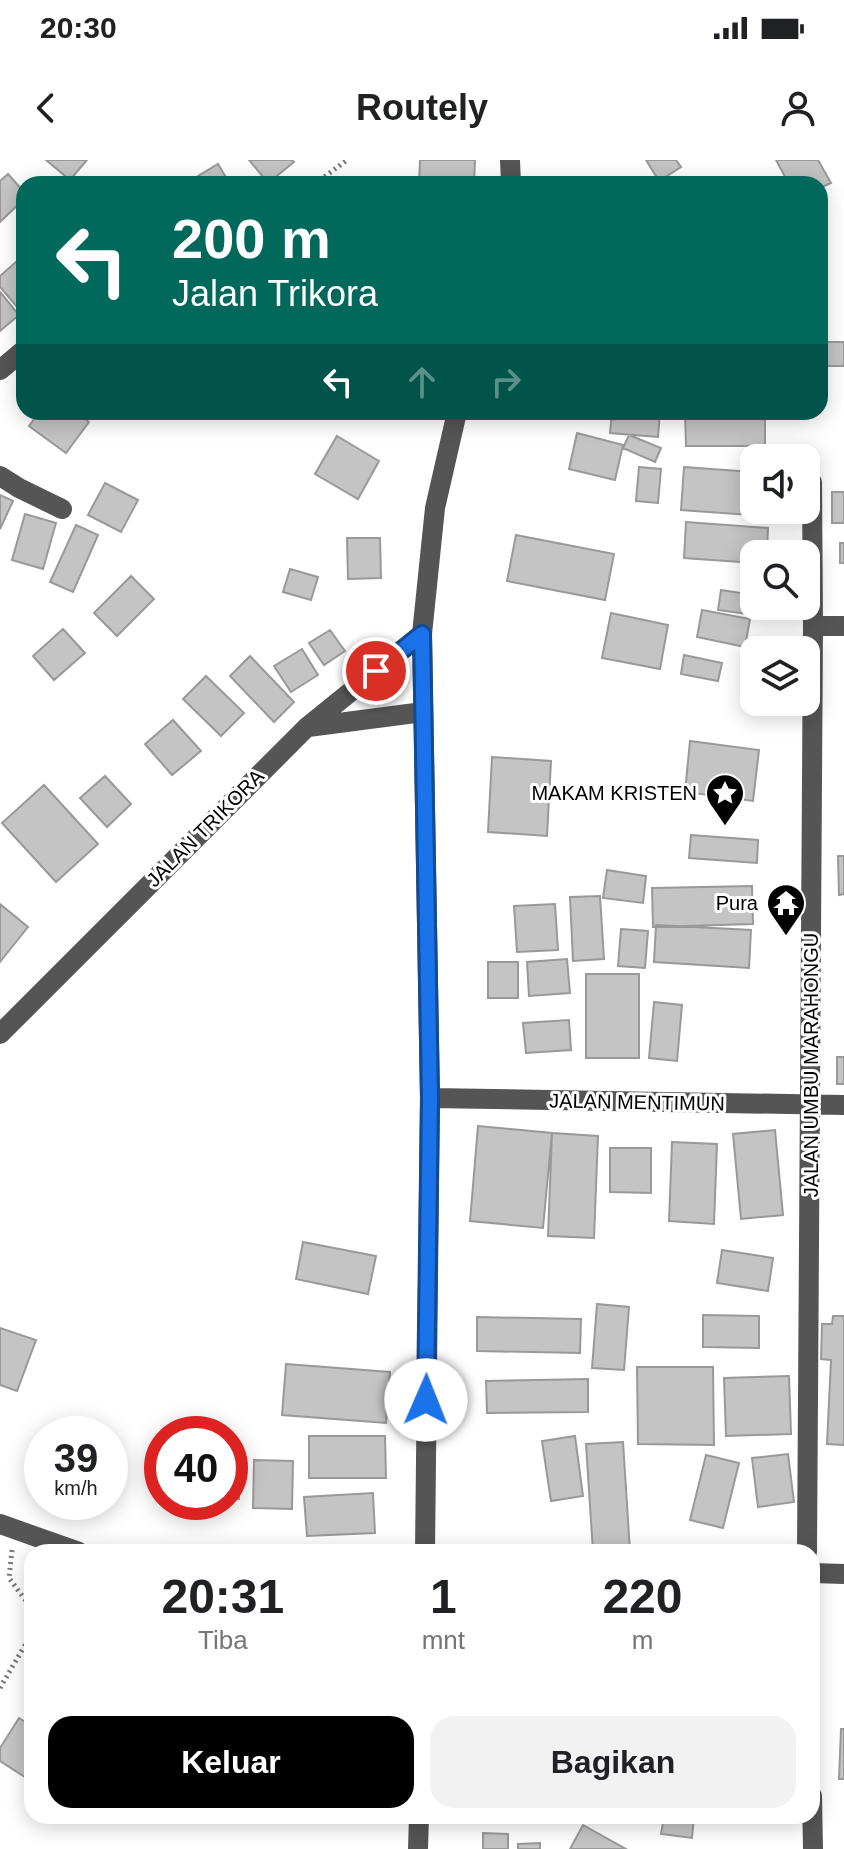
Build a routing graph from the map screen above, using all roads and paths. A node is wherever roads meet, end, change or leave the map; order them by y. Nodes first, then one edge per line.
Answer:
1 (347, 160) edge
2 (326, 176) edge
3 (16, 357) edge
4 (0, 370) edge
5 (455, 420) edge
6 (0, 476) edge
7 (62, 509) dead end
8 (812, 524) edge
9 (813, 626) junction
10 (844, 626) edge
11 (422, 634) junction
12 (423, 712) junction
13 (307, 727) junction
14 (0, 1034) edge
15 (430, 1098) junction
16 (811, 1105) junction
17 (844, 1105) edge
18 (7, 1527) edge
19 (55, 1544) edge
20 (425, 1544) edge
21 (807, 1544) edge
22 (820, 1573) edge
23 (844, 1574) edge
24 (24, 1598) edge
25 (24, 1647) edge
26 (0, 1688) edge
27 (419, 1824) edge
28 (813, 1824) edge
29 (418, 1849) edge
30 (813, 1849) edge

1 - 2 path
3 - 4 street
5 - 11 street
6 - 7 street
8 - 9 street, JALAN UMBU MARAHONGU
9 - 10 street
9 - 16 street, JALAN UMBU MARAHONGU
11 - 12 street
11 - 13 street, JALAN TRIKORA
12 - 13 street
12 - 15 street
13 - 14 street, JALAN TRIKORA
15 - 16 street, JALAN MENTIMUN
15 - 20 street
16 - 17 street, JALAN MENTIMUN
16 - 21 street, JALAN UMBU MARAHONGU
18 - 19 street
18 - 24 path
22 - 23 street
25 - 26 path
27 - 29 street
28 - 30 street

